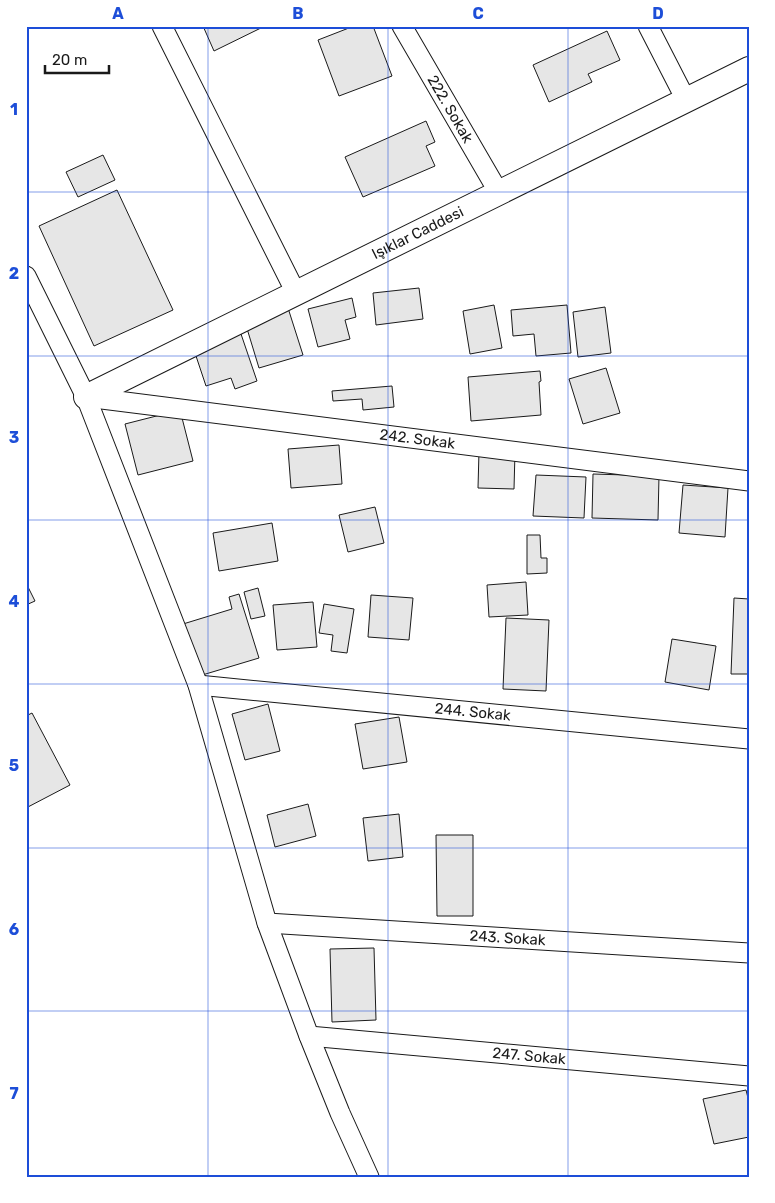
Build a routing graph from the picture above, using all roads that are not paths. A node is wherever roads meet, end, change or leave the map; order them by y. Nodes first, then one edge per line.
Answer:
1 (162, 26) edge
2 (402, 26) edge
3 (648, 26) edge
4 (749, 69) edge
5 (686, 100) junction
6 (499, 193) junction
7 (26, 276) edge
8 (296, 293) junction
9 (86, 397) junction
10 (749, 481) edge
11 (198, 685) junction
12 (749, 739) edge
13 (267, 923) junction
14 (749, 953) edge
15 (309, 1036) junction
16 (749, 1076) edge
17 (369, 1177) edge

1 - 8 street
2 - 6 street, 222. Sokak
3 - 5 street
4 - 5 street, Işıklar Caddesi
5 - 6 street, Işıklar Caddesi
6 - 8 street, Işıklar Caddesi
7 - 9 street
8 - 9 street, Işıklar Caddesi
9 - 10 street, 242. Sokak
9 - 11 street
11 - 12 street, 244. Sokak
11 - 13 street
13 - 14 street, 243. Sokak
13 - 15 street
15 - 16 street, 247. Sokak
15 - 17 street

